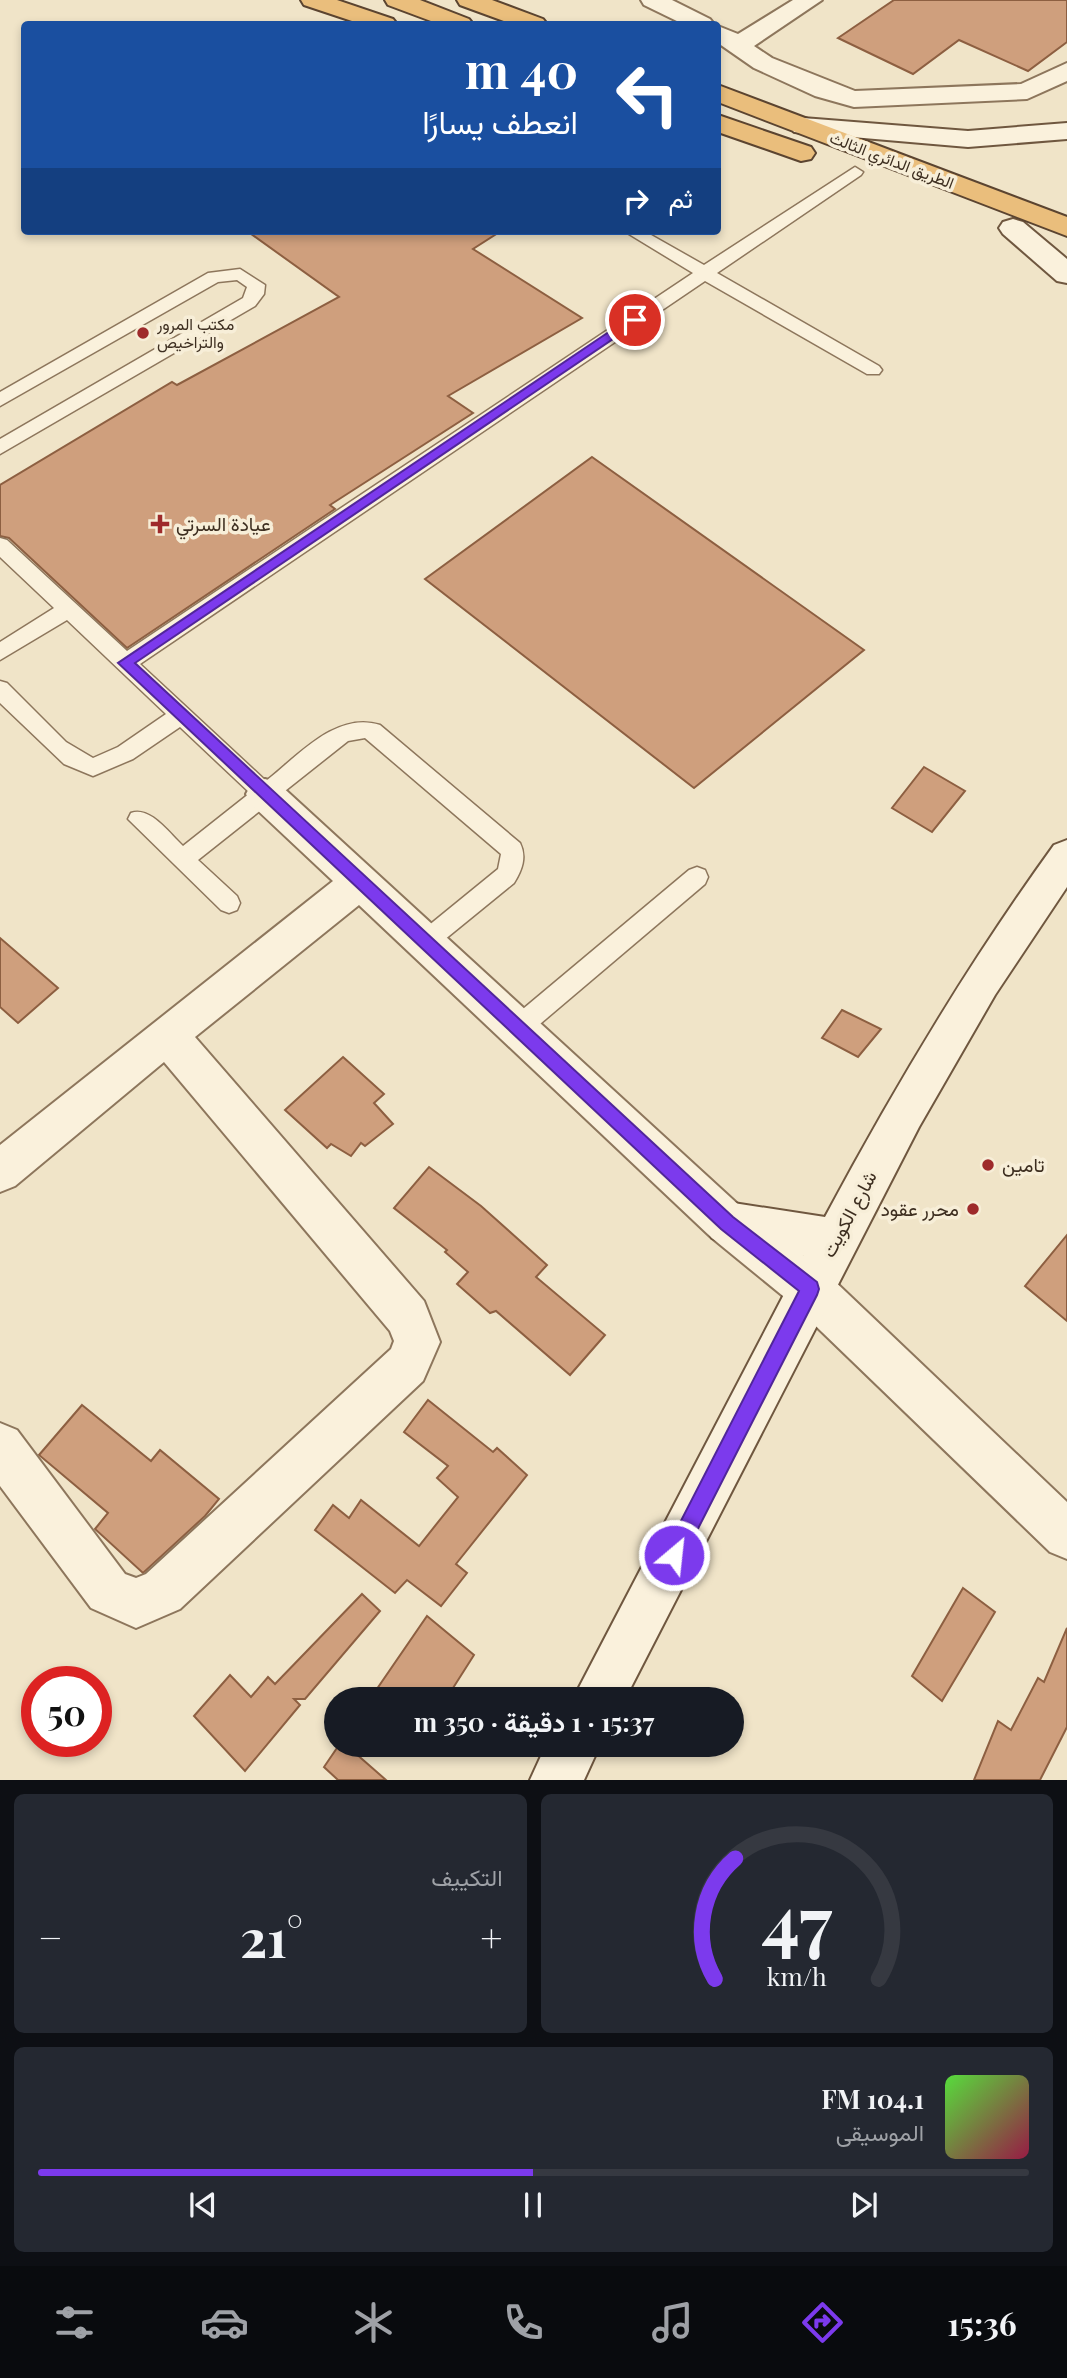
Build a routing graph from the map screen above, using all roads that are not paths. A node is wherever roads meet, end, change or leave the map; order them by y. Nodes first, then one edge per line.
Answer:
1 (313, 0) edge
2 (397, 0) edge
3 (469, 0) edge
4 (506, 0) edge
5 (653, 0) edge
6 (810, 0) edge
7 (375, 21) edge
8 (452, 21) edge
9 (526, 21) edge
10 (551, 21) edge
11 (695, 21) edge
12 (728, 38) edge
13 (1067, 71) edge
14 (721, 94) edge
15 (721, 124) edge
16 (803, 126) junction
17 (1067, 131) edge
18 (855, 172) junction
19 (1067, 226) edge
20 (1013, 228) junction
21 (639, 235) edge
22 (1067, 249) edge
23 (704, 274) junction
24 (1067, 274) edge
25 (873, 370) dead end
26 (0, 400) edge
27 (0, 447) edge
28 (0, 545) edge
29 (68, 609) junction
30 (0, 652) edge
31 (125, 663) junction
32 (0, 689) edge
33 (181, 715) junction
34 (265, 794) junction
35 (139, 819) dead end
36 (1067, 856) edge
37 (182, 859) junction
38 (697, 877) dead end
39 (360, 882) junction
40 (229, 903) dead end
41 (425, 942) junction
42 (519, 1027) junction
43 (167, 1035) junction
44 (0, 1172) edge
45 (727, 1223) junction
46 (834, 1240) junction
47 (810, 1289) junction
48 (0, 1447) edge
49 (1067, 1535) edge
50 (604, 1687) edge
51 (568, 1757) edge
52 (556, 1780) edge

1 - 7 highway
2 - 8 highway
3 - 9 highway
4 - 10 highway
5 - 11 street
6 - 12 street
12 - 13 street
14 - 16 highway, الطريق الدائري الثالث
15 - 18 highway, الطريق الدائري الثالث
16 - 17 street
16 - 19 highway, الطريق الدائري الثالث
18 - 20 highway, الطريق الدائري الثالث
18 - 23 lane
20 - 22 highway, الطريق الدائري الثالث
20 - 24 street
21 - 23 lane
23 - 25 lane
23 - 31 lane
26 - 27 lane
28 - 29 lane
29 - 30 lane
29 - 31 lane
31 - 33 lane
32 - 33 lane
33 - 34 lane
34 - 37 lane
34 - 39 street
34 - 41 lane
35 - 37 lane
36 - 46 street, شارع الكويت
37 - 40 lane
38 - 42 lane
39 - 41 street
39 - 43 street
41 - 42 street
42 - 45 street
43 - 44 street
43 - 48 street
45 - 46 street
45 - 47 street
46 - 47 street, شارع الكويت
47 - 49 street
47 - 50 street, شارع الكويت
51 - 52 street

